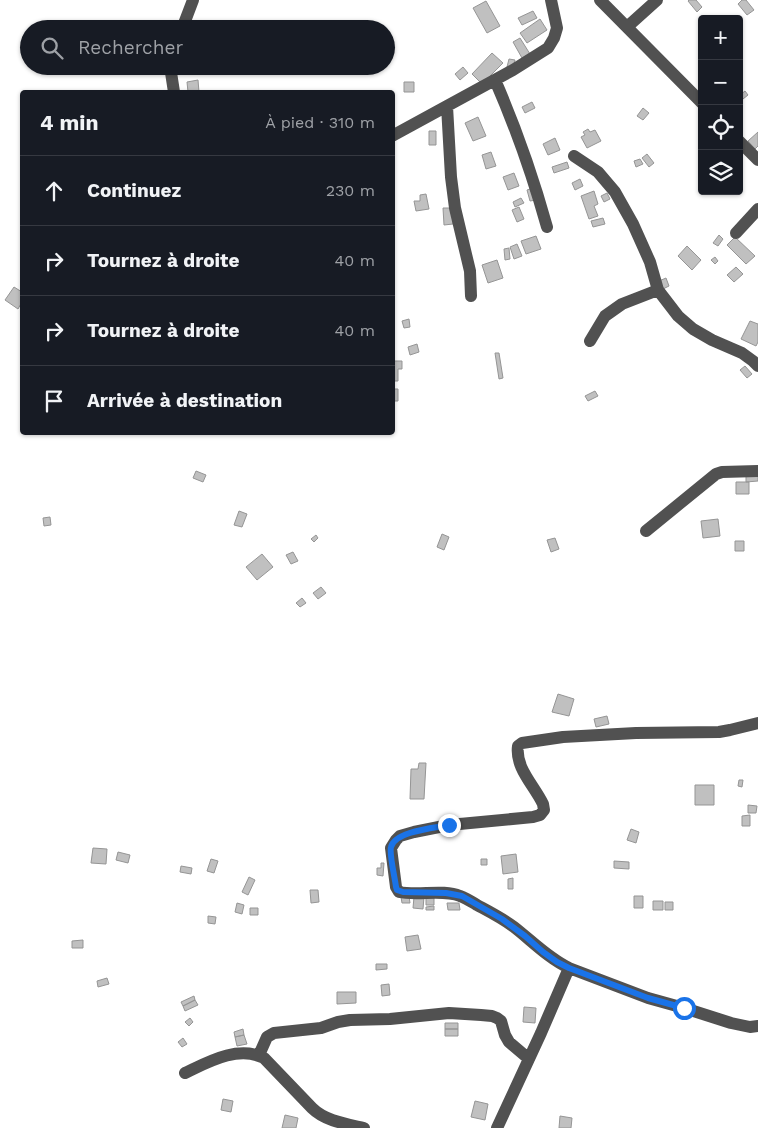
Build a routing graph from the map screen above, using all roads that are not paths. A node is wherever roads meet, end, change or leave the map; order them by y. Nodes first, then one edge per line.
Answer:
1 (193, 0) edge
2 (551, 0) edge
3 (600, 0) edge
4 (657, 0) edge
5 (185, 20) edge
6 (627, 27) junction
7 (171, 75) edge
8 (495, 80) junction
9 (174, 90) edge
10 (698, 99) edge
11 (447, 106) junction
12 (395, 134) edge
13 (743, 145) edge
14 (574, 156) dead end
15 (758, 160) edge
16 (758, 209) edge
17 (547, 227) dead end
18 (736, 234) dead end
19 (658, 290) junction
20 (471, 296) dead end
21 (590, 341) dead end
22 (758, 366) edge
23 (758, 471) edge
24 (646, 531) dead end
25 (758, 723) edge
26 (569, 968) junction
27 (758, 1026) edge
28 (259, 1055) junction
29 (529, 1059) junction
30 (186, 1073) dead end
31 (364, 1128) edge
32 (497, 1128) edge

1 - 5 street
2 - 8 street
3 - 6 street
4 - 6 street
6 - 10 street
7 - 9 street
8 - 11 street
8 - 17 street
11 - 12 street
11 - 20 street
13 - 15 street
14 - 19 street
16 - 18 street
19 - 21 street
19 - 22 street
23 - 24 street
25 - 26 street
26 - 27 street
26 - 29 street
28 - 29 street
28 - 30 street
28 - 31 street
29 - 32 street

